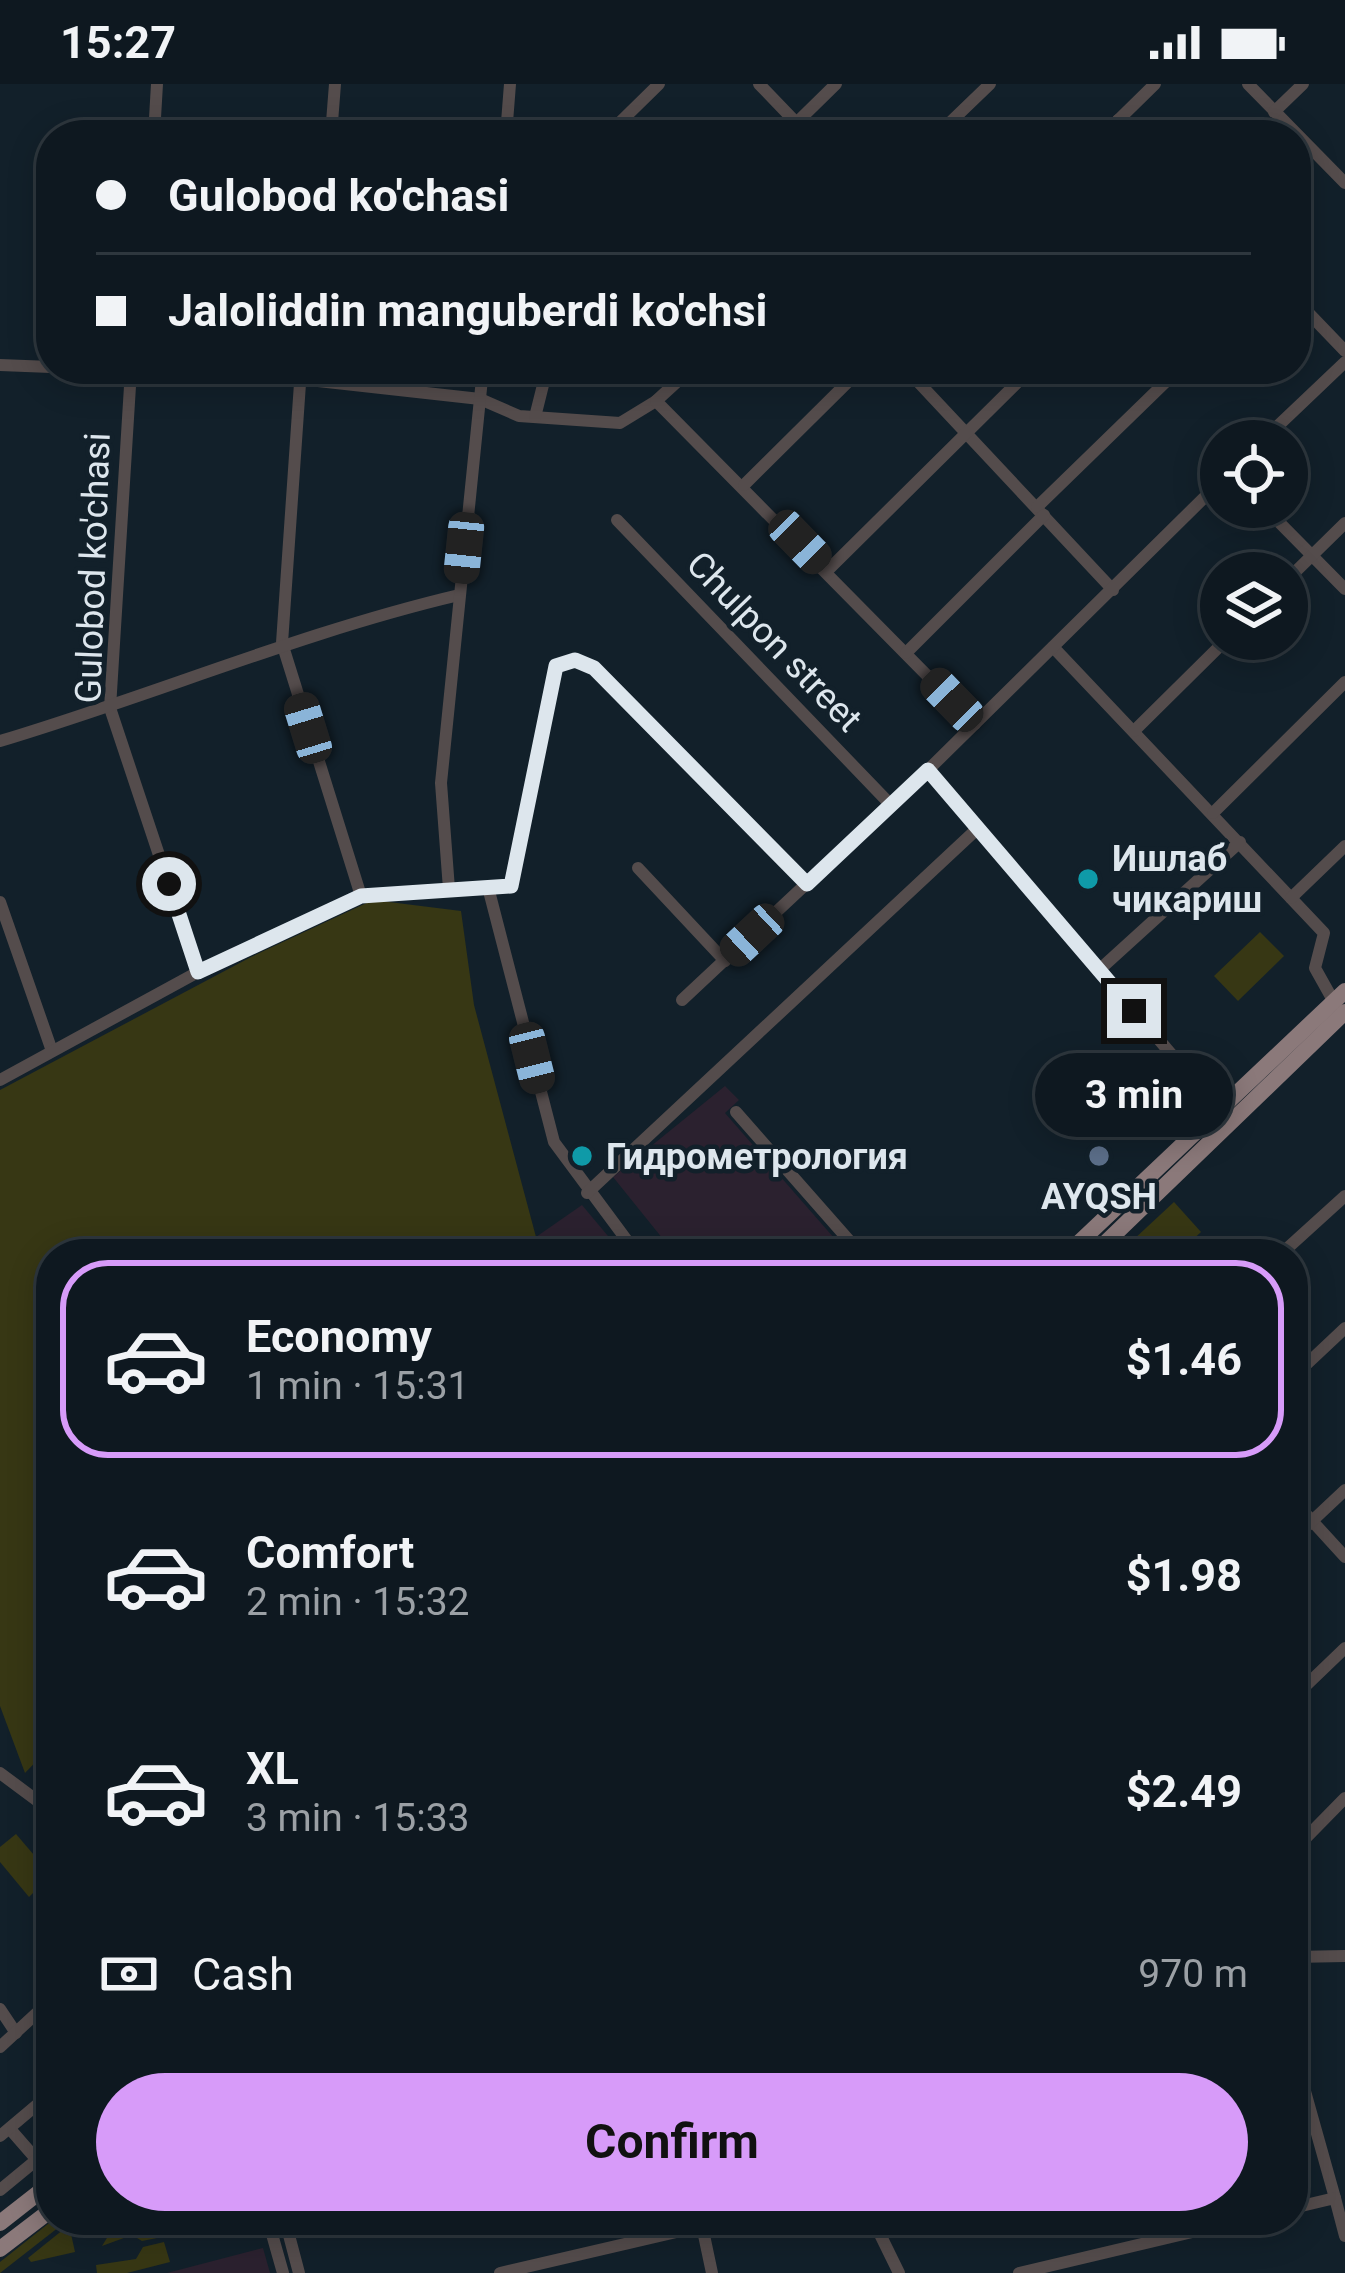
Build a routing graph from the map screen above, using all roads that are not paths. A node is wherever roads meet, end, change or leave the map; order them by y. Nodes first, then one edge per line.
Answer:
1 (157, 84) edge
2 (335, 84) edge
3 (510, 84) edge
4 (659, 84) edge
5 (759, 84) edge
6 (836, 84) edge
7 (991, 84) edge
8 (1155, 84) edge
9 (1248, 84) edge
10 (1303, 84) edge
11 (1274, 112) junction
12 (155, 120) edge
13 (332, 120) edge
14 (507, 120) edge
15 (622, 120) edge
16 (793, 120) edge
17 (799, 120) edge
18 (953, 120) edge
19 (1118, 120) edge
20 (1282, 120) edge
21 (1311, 149) edge
22 (1345, 183) edge
23 (1311, 316) edge
24 (1345, 351) edge
25 (1345, 362) edge
26 (0, 365) edge
27 (36, 366) edge
28 (135, 384) edge
29 (299, 384) edge
30 (372, 384) edge
31 (482, 384) edge
32 (543, 384) edge
33 (675, 384) edge
34 (846, 384) edge
35 (920, 384) edge
36 (1015, 384) edge
37 (1164, 384) edge
38 (480, 399) junction
39 (656, 401) junction
40 (535, 417) junction
41 (1284, 420) edge
42 (965, 432) junction
43 (744, 485) junction
44 (1200, 502) edge
45 (1041, 511) junction
46 (617, 520) dead end
47 (1345, 523) edge
48 (1284, 528) edge
49 (1311, 556) junction
50 (1308, 559) edge
51 (828, 570) junction
52 (1345, 589) edge
53 (1113, 590) junction
54 (460, 595) junction
55 (282, 644) junction
56 (1053, 647) junction
57 (906, 652) junction
58 (1206, 660) edge
59 (1345, 682) edge
60 (110, 708) junction
61 (975, 724) junction
62 (1134, 731) junction
63 (0, 741) edge
64 (928, 770) junction
65 (889, 803) junction
66 (1213, 813) junction
67 (977, 829) junction
68 (1240, 842) junction
69 (1345, 846) edge
70 (638, 868) dead end
71 (807, 884) junction
72 (449, 889) junction
73 (489, 890) junction
74 (361, 896) junction
75 (1291, 898) junction
76 (0, 902) edge
77 (725, 961) junction
78 (1098, 971) junction
79 (198, 972) junction
80 (682, 1000) dead end
81 (1341, 1002) edge
82 (52, 1051) junction
83 (0, 1080) edge
84 (1220, 1111) junction
85 (736, 1112) dead end
86 (587, 1193) junction
87 (1345, 1196) edge
88 (625, 1239) edge
89 (848, 1239) edge
90 (1083, 1239) edge
91 (1109, 1239) edge
92 (1298, 1239) edge
93 (1345, 1328) edge
94 (1308, 1363) edge
95 (1345, 1490) edge
96 (1308, 1517) edge
97 (1312, 1521) junction
98 (1308, 1525) edge
99 (1345, 1557) edge
100 (1345, 1648) edge
101 (1308, 1684) edge
102 (3, 1780) edge
103 (1345, 1798) edge
104 (36, 1801) edge
105 (1308, 1836) edge
106 (1345, 1956) edge
107 (1308, 1957) edge
108 (0, 2009) edge
109 (36, 2014) edge
110 (16, 2033) junction
111 (0, 2047) edge
112 (36, 2109) edge
113 (1308, 2116) edge
114 (5, 2132) edge
115 (36, 2159) edge
116 (36, 2161) edge
117 (2, 2184) edge
118 (36, 2195) edge
119 (1335, 2198) junction
120 (1308, 2204) edge
121 (36, 2221) edge
122 (0, 2223) edge
123 (272, 2235) edge
124 (289, 2235) edge
125 (653, 2235) edge
126 (704, 2235) edge
127 (880, 2235) edge
128 (1180, 2235) edge
129 (1345, 2236) edge
130 (0, 2249) edge
131 (283, 2273) edge
132 (299, 2273) edge
133 (500, 2273) edge
134 (712, 2273) edge
135 (899, 2273) edge
136 (1019, 2273) edge

1 - 12 street
2 - 13 street
3 - 14 street
4 - 15 street
5 - 16 street
6 - 17 street
7 - 18 street
8 - 19 street
9 - 11 street
10 - 11 street
11 - 20 street
21 - 22 street
23 - 24 street
25 - 41 street
26 - 27 street
28 - 60 street, Gulobod ko'chasi
29 - 55 street
30 - 38 street
31 - 38 street
32 - 40 street
33 - 39 street
34 - 43 street
35 - 42 street
36 - 42 street
37 - 45 street
38 - 40 street
38 - 54 street
39 - 40 street
39 - 43 street
42 - 45 street
42 - 51 street
43 - 51 street
44 - 53 street
45 - 53 street
45 - 57 street
46 - 65 street, Chulpon street
47 - 49 street
48 - 49 street
49 - 50 street
49 - 52 street
51 - 57 street
53 - 56 street
54 - 55 street
54 - 72 street
55 - 60 street
55 - 74 street
56 - 61 street
56 - 62 street
57 - 61 street
58 - 62 street
59 - 66 street
60 - 63 street
60 - 79 street, Gulobod ko'chasi
61 - 64 street
62 - 66 street
64 - 65 street
64 - 67 street
65 - 71 street
66 - 68 street
67 - 78 street
67 - 86 street
68 - 75 street
68 - 78 street
69 - 75 street
70 - 77 street
71 - 73 street
71 - 77 street
72 - 73 street
72 - 74 street
73 - 86 street
74 - 79 street
75 - 81 street
76 - 82 street
77 - 80 street
78 - 84 street
79 - 82 street
81 - 84 main road
81 - 91 main road
82 - 83 street
84 - 90 main road
85 - 89 street
86 - 88 street
87 - 92 street
93 - 94 street
95 - 97 street
96 - 97 street
97 - 98 street
97 - 99 street
100 - 101 street
102 - 104 street
103 - 105 street
106 - 107 street
108 - 110 street
109 - 110 street
110 - 111 street
112 - 114 street
113 - 119 street
114 - 115 street
116 - 117 street
118 - 122 main road
119 - 120 street
119 - 129 street
121 - 130 main road
123 - 131 street
124 - 132 street
125 - 133 street
126 - 134 street
127 - 135 street
128 - 136 street

